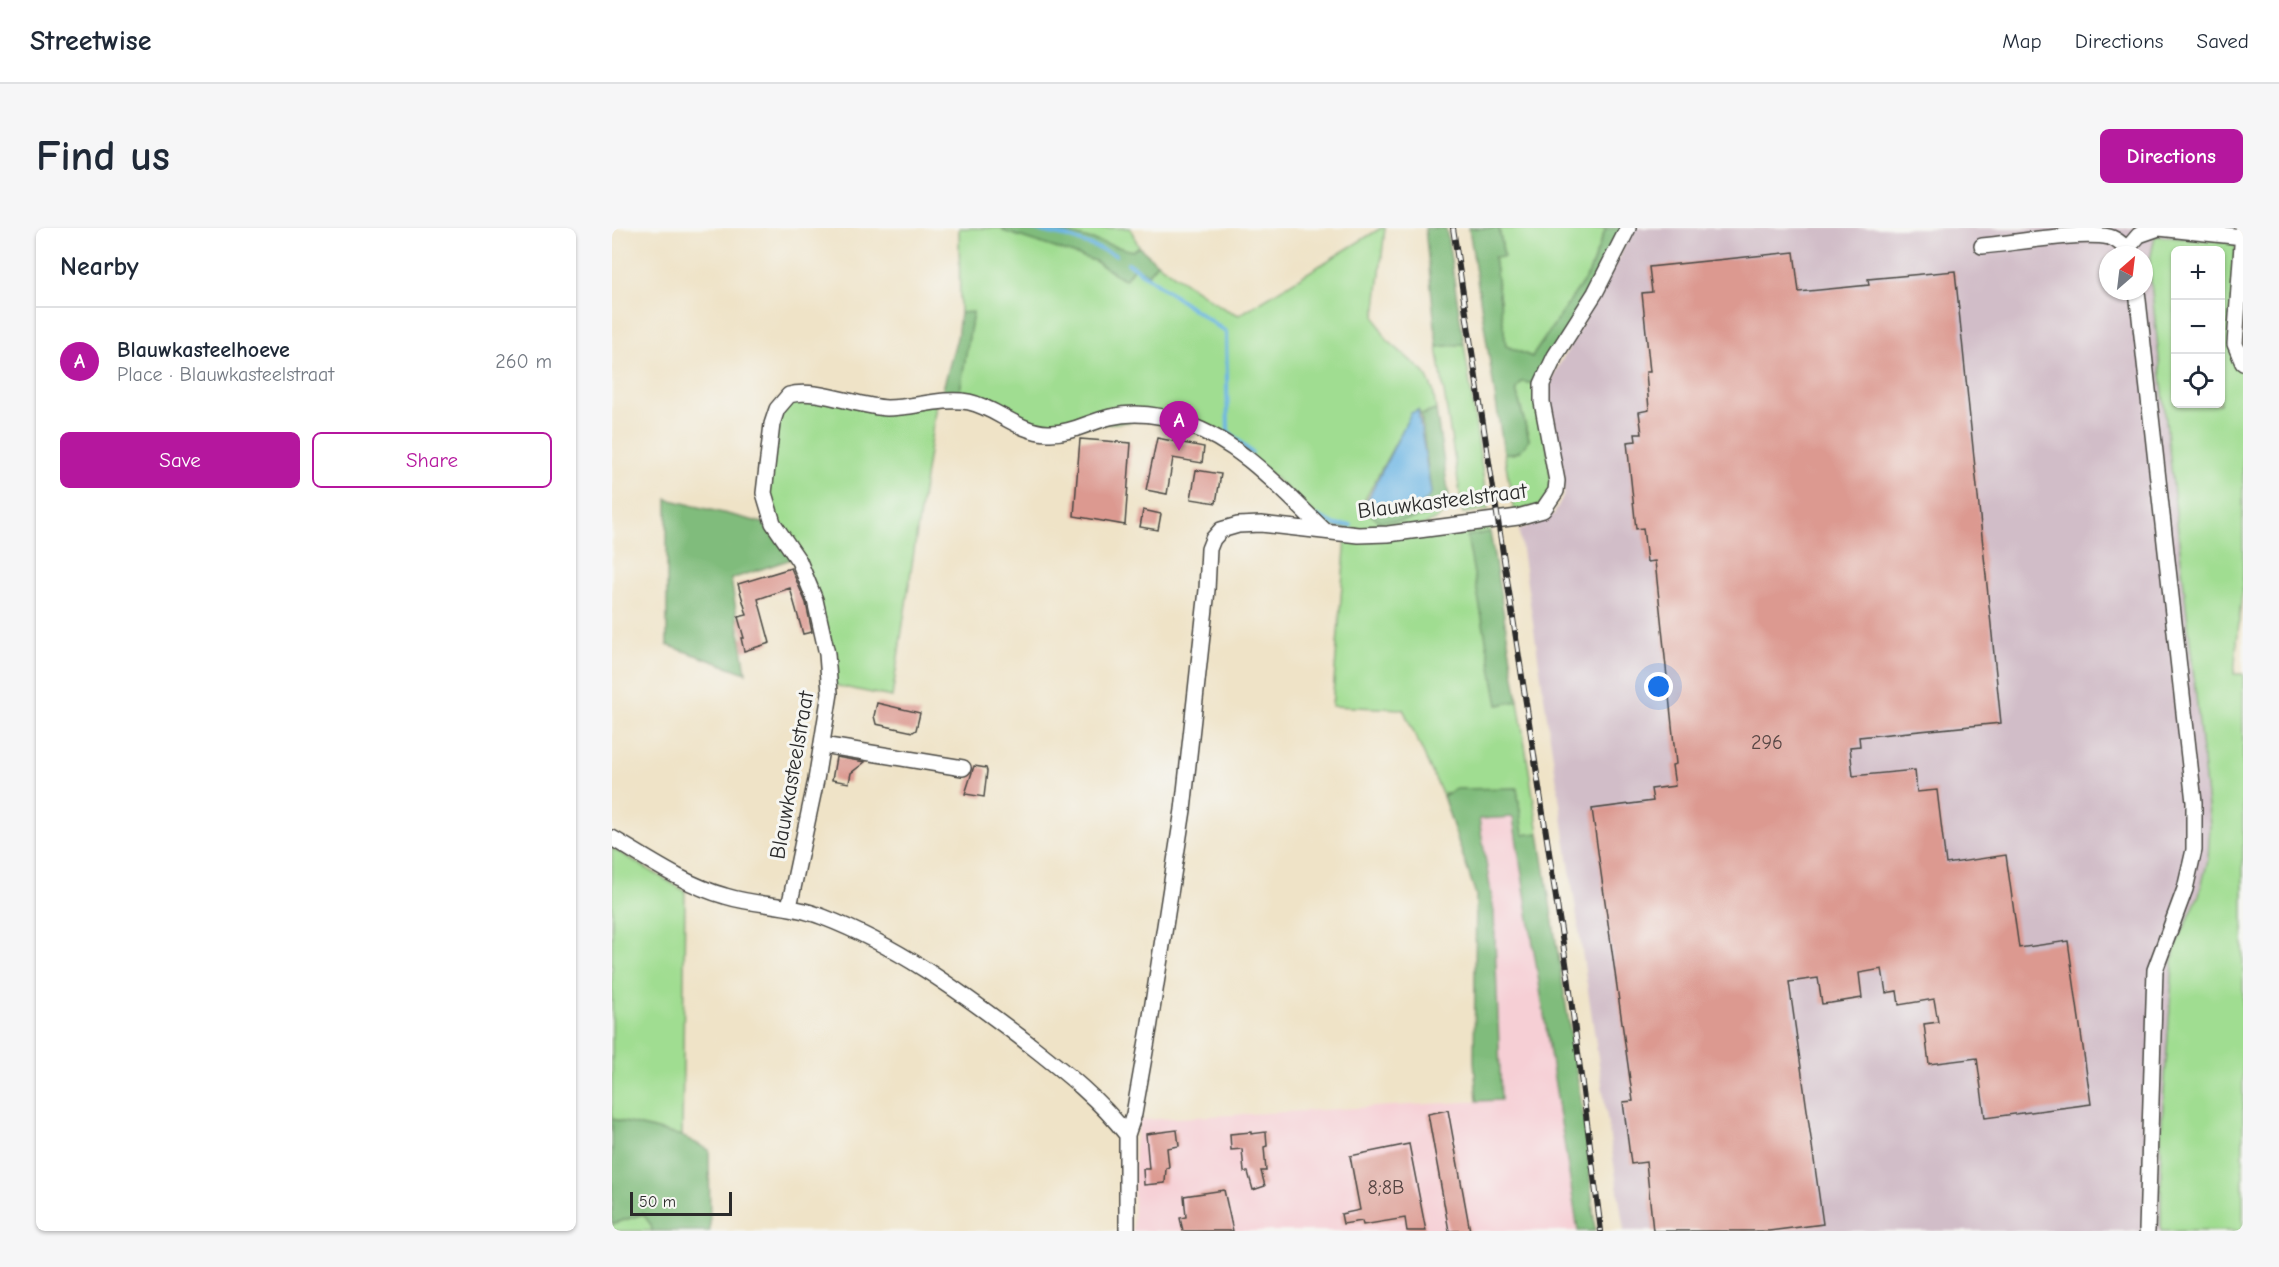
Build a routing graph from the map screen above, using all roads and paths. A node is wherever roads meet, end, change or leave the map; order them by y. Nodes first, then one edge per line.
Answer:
1 (1628, 228) edge
2 (2243, 231) edge
3 (2243, 237) edge
4 (1982, 246) dead end
5 (2122, 246) edge
6 (2133, 246) edge
7 (2138, 300) edge
8 (2243, 363) edge
9 (1325, 531) junction
10 (822, 745) junction
11 (963, 768) dead end
12 (612, 837) edge
13 (789, 907) junction
14 (1127, 1135) junction
15 (1126, 1231) edge
16 (2147, 1231) edge

1 - 9 street, Blauwkasteelstraat
2 - 3 street
3 - 6 street
3 - 8 street
4 - 5 street
7 - 16 street
9 - 10 street, Blauwkasteelstraat
9 - 14 street, Blauwkasteelstraat
10 - 11 street
10 - 13 street, Blauwkasteelstraat
12 - 13 street
13 - 14 street
14 - 15 street, Blauwkasteelstraat

